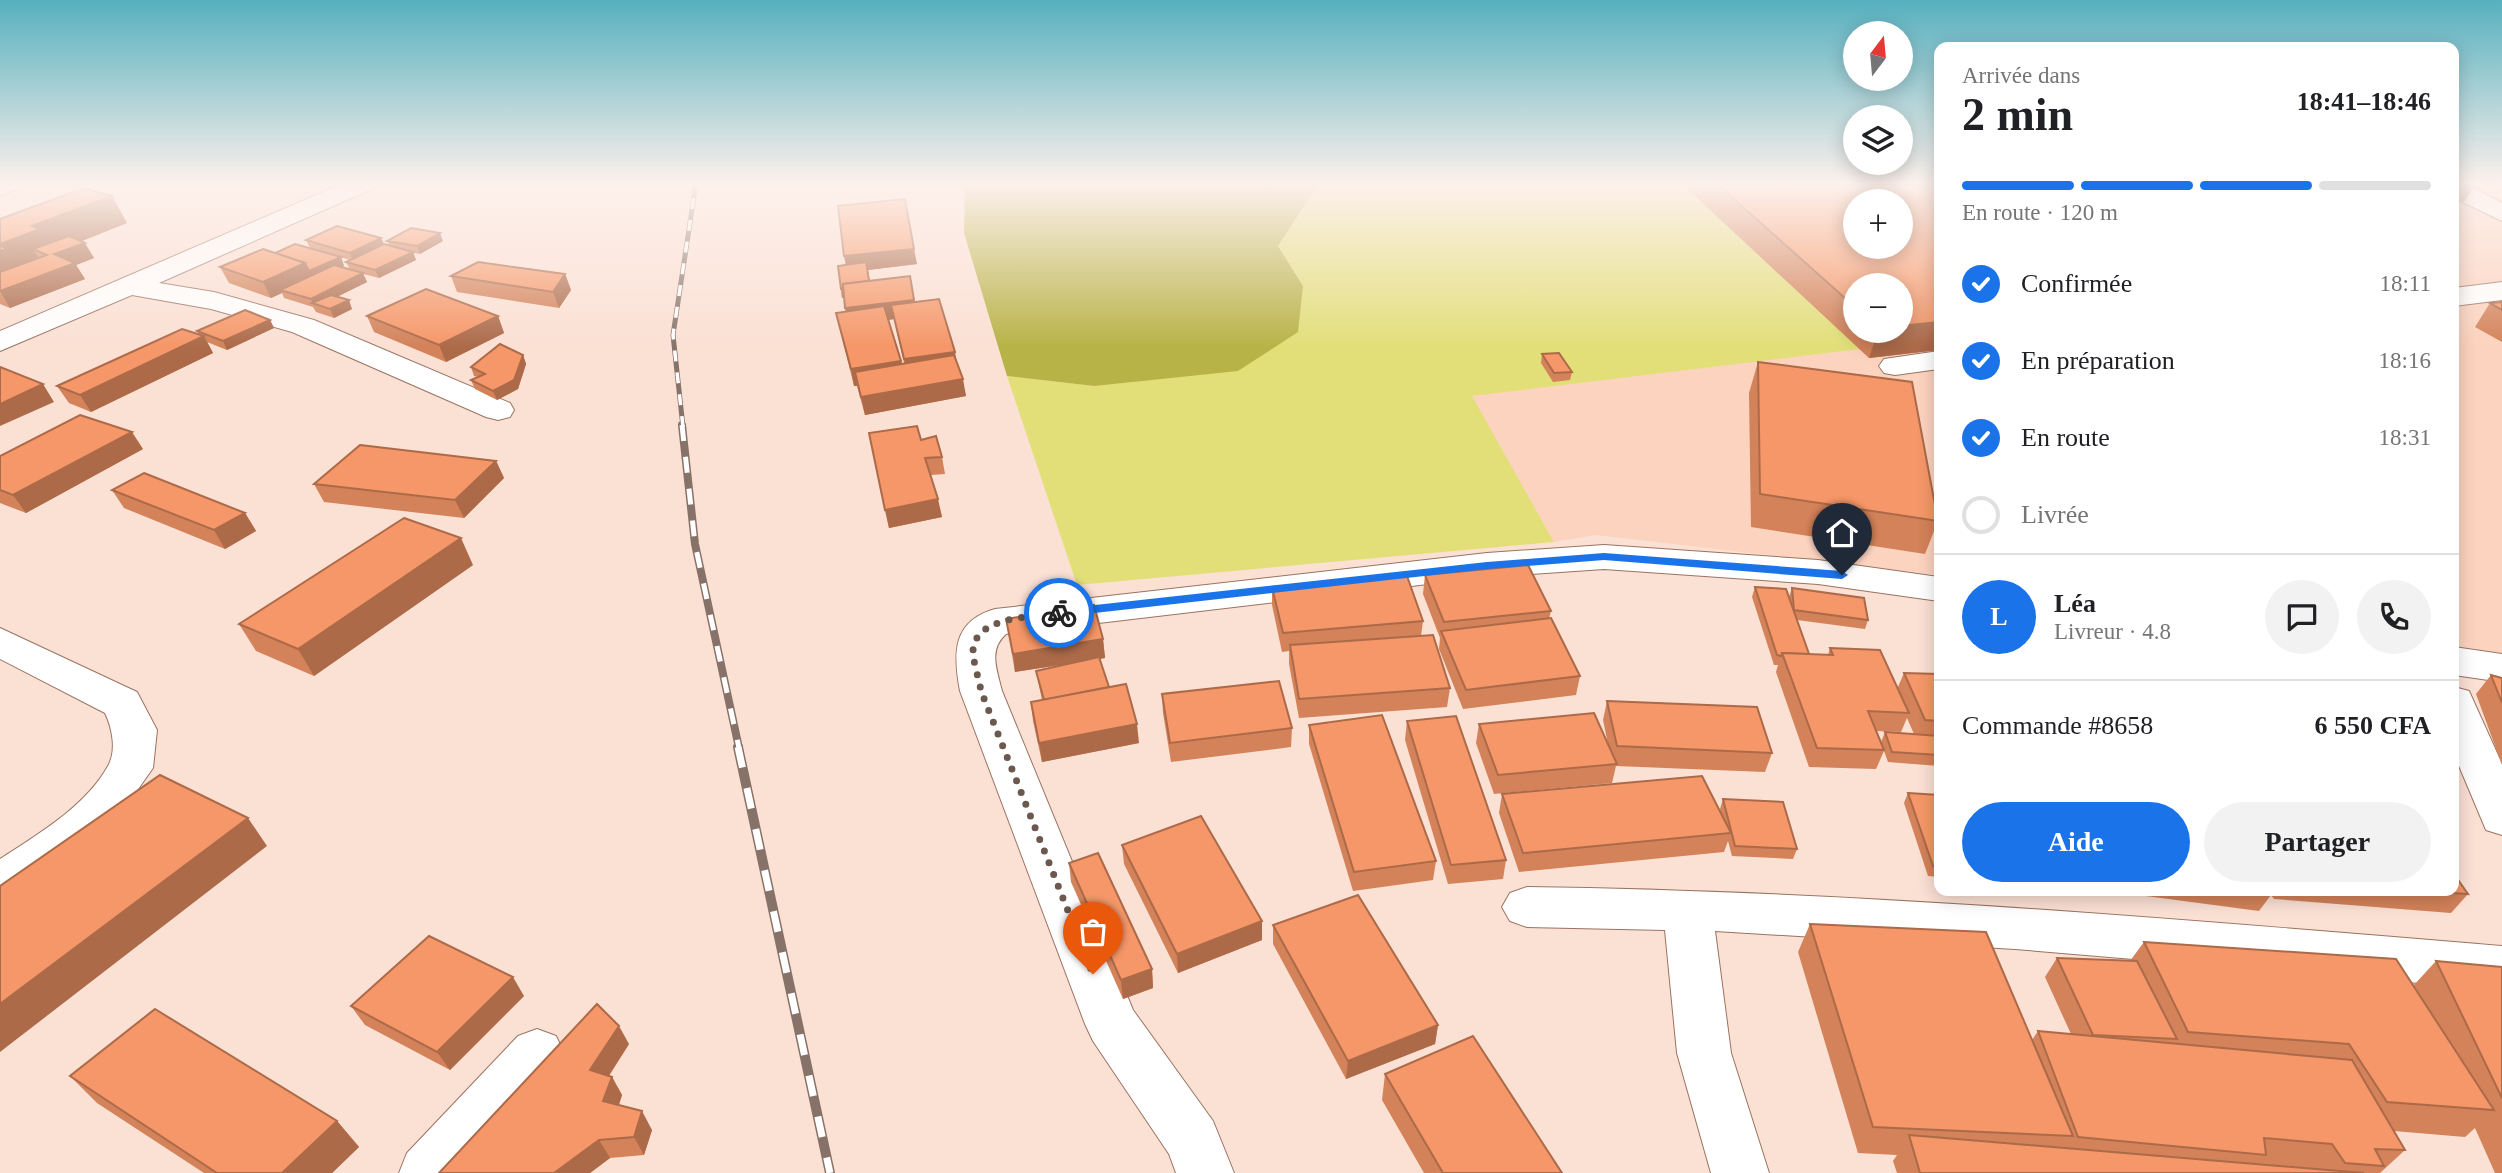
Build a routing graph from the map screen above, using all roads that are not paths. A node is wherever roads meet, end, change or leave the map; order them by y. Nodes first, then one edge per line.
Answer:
1 (239, 238) edge
2 (128, 286) junction
3 (2502, 291) edge
4 (2459, 296) edge
5 (0, 342) edge
6 (1934, 361) edge
7 (1895, 366) dead end
8 (498, 411) dead end
9 (1934, 588) edge
10 (0, 642) edge
11 (2459, 662) edge
12 (2502, 668) edge
13 (2459, 714) edge
14 (2502, 817) edge
15 (0, 884) edge
16 (1527, 907) dead end
17 (1687, 908) junction
18 (2502, 968) edge
19 (537, 1052) dead end
20 (428, 1173) edge
21 (1205, 1173) edge
22 (1740, 1173) edge

1 - 2 street
2 - 5 street
2 - 8 street
3 - 4 street
6 - 7 street
9 - 21 street
10 - 15 street
11 - 12 street
13 - 14 street
16 - 17 street
17 - 18 street
17 - 22 street
19 - 20 street

